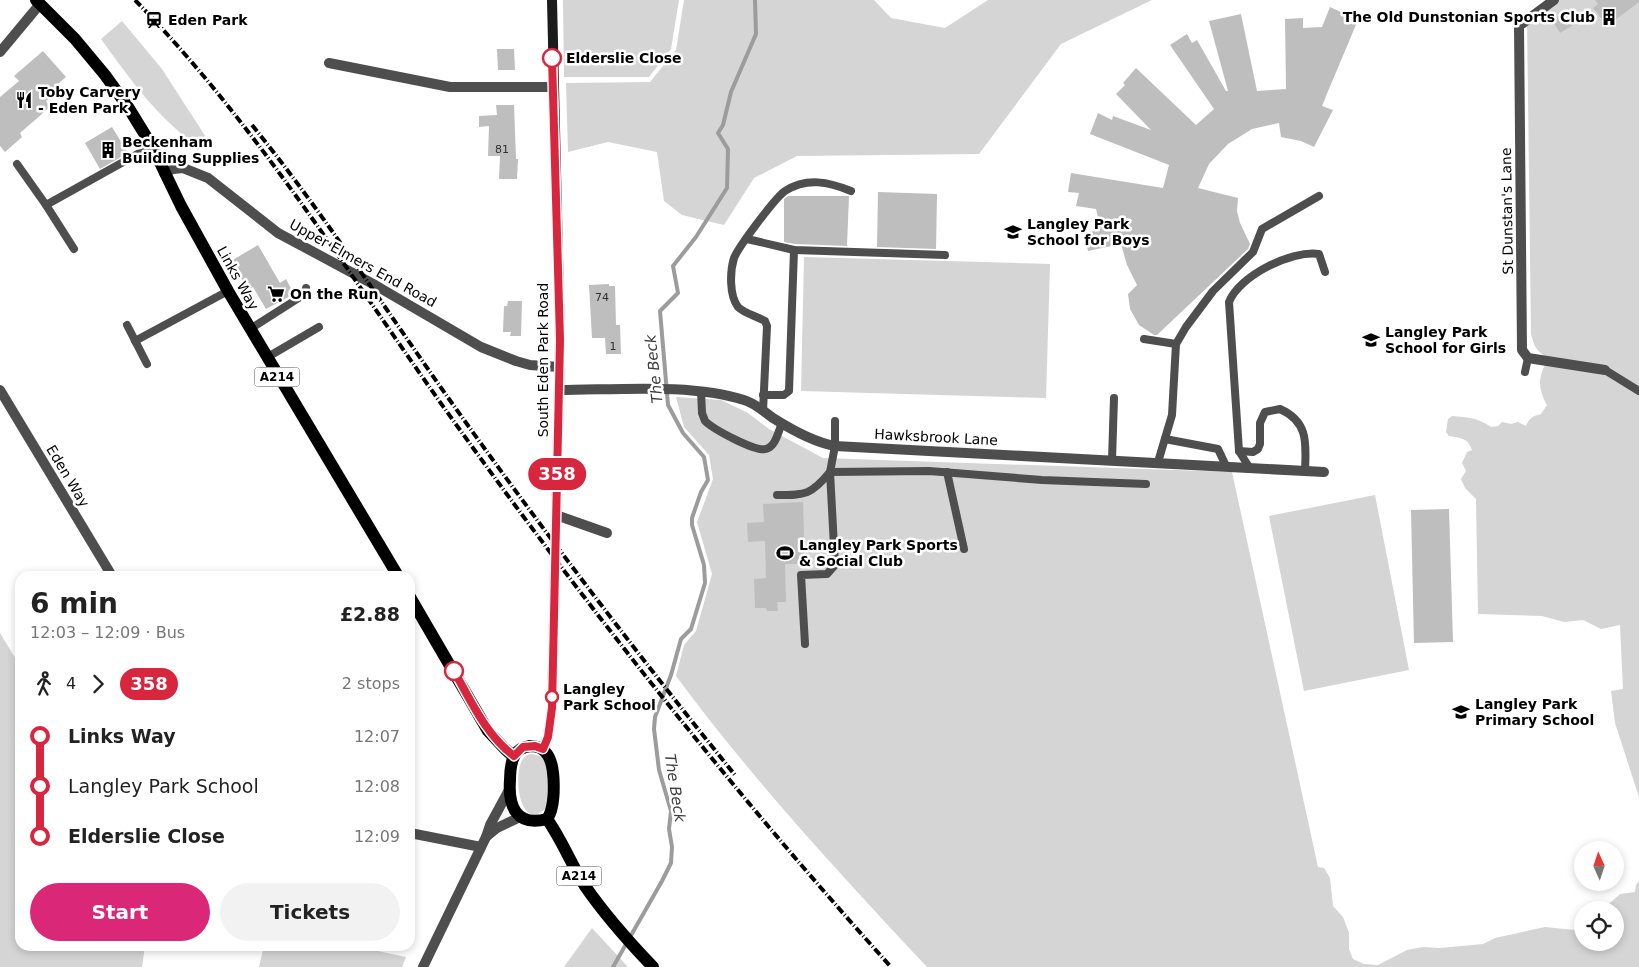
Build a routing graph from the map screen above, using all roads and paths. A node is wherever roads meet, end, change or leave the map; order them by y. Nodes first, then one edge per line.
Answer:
1 (552, 0) edge
2 (1554, 0) edge
3 (38, 2) edge
4 (0, 52) edge
5 (329, 63) dead end
6 (553, 87) junction
7 (152, 146) junction
8 (17, 164) dead end
9 (164, 173) junction
10 (851, 191) dead end
11 (1319, 196) dead end
12 (46, 205) junction
13 (747, 238) junction
14 (74, 248) dead end
15 (794, 250) junction
16 (945, 255) dead end
17 (1326, 272) dead end
18 (306, 288) dead end
19 (228, 291) junction
20 (127, 326) dead end
21 (319, 327) dead end
22 (250, 329) junction
23 (1144, 340) dead end
24 (135, 341) junction
25 (1176, 344) junction
26 (266, 358) junction
27 (1528, 358) junction
28 (147, 364) dead end
29 (559, 367) junction
30 (1605, 370) joint
31 (1526, 372) dead end
32 (0, 390) edge
33 (559, 390) junction
34 (1639, 391) edge
35 (701, 392) junction
36 (763, 395) junction
37 (1114, 398) dead end
38 (763, 411) junction
39 (835, 421) dead end
40 (782, 423) junction
41 (1165, 439) junction
42 (835, 446) junction
43 (1239, 451) junction
44 (1112, 460) junction
45 (1158, 462) junction
46 (1226, 466) junction
47 (1249, 467) junction
48 (1305, 471) junction
49 (830, 472) junction
50 (947, 472) junction
51 (1324, 472) dead end
52 (1146, 484) dead end
53 (777, 495) dead end
54 (556, 515) junction
55 (607, 533) dead end
56 (964, 549) dead end
57 (109, 571) edge
58 (395, 571) edge
59 (415, 606) edge
60 (805, 644) dead end
61 (543, 749) junction
62 (514, 756) junction
63 (509, 790) junction
64 (520, 817) junction
65 (547, 819) junction
66 (415, 834) edge
67 (486, 837) junction
68 (480, 847) junction
69 (423, 967) edge
70 (653, 967) edge

1 - 6 main road, South Eden Park Road
2 - 27 street, St Dunstan's Lane
3 - 4 street
3 - 7 main road, Links Way / A214
5 - 6 street
6 - 29 main road, South Eden Park Road
7 - 9 main road, Links Way / A214
7 - 12 lane
8 - 12 lane
9 - 19 main road, Links Way / A214
9 - 29 street, Upper Elmers End Road
10 - 13 lane
11 - 25 lane
12 - 14 lane
13 - 15 lane
13 - 36 lane
15 - 16 lane
15 - 36 lane
17 - 43 lane
18 - 22 lane
19 - 22 main road, Links Way / A214
19 - 24 lane
20 - 24 lane
21 - 26 lane
22 - 26 main road, Links Way / A214
23 - 25 lane
24 - 28 lane
25 - 41 lane
26 - 58 main road, Links Way / A214
27 - 30 street
27 - 31 lane
29 - 33 main road, South Eden Park Road
30 - 34 lane
32 - 57 street, Eden Way
33 - 35 street, Hawksbrook Lane
33 - 54 main road, South Eden Park Road
35 - 38 street, Hawksbrook Lane
35 - 40 lane
36 - 38 lane
37 - 44 lane
38 - 40 street, Hawksbrook Lane
39 - 42 lane
40 - 42 street, Hawksbrook Lane
41 - 45 lane
41 - 46 lane
42 - 44 street, Hawksbrook Lane
42 - 49 lane
43 - 47 lane
43 - 48 lane
44 - 45 street, Hawksbrook Lane
45 - 46 street, Hawksbrook Lane
46 - 47 street, Hawksbrook Lane
47 - 48 street, Hawksbrook Lane
48 - 51 street, Hawksbrook Lane
49 - 50 lane
49 - 53 lane
49 - 60 lane
50 - 52 lane
50 - 56 lane
54 - 55 street
54 - 61 main road, South Eden Park Road
59 - 62 main road
61 - 62 main road
61 - 65 main road
62 - 63 main road
63 - 64 main road
63 - 67 street
64 - 65 main road
64 - 67 street
65 - 70 main road, A214
66 - 68 street
67 - 68 street
68 - 69 street

